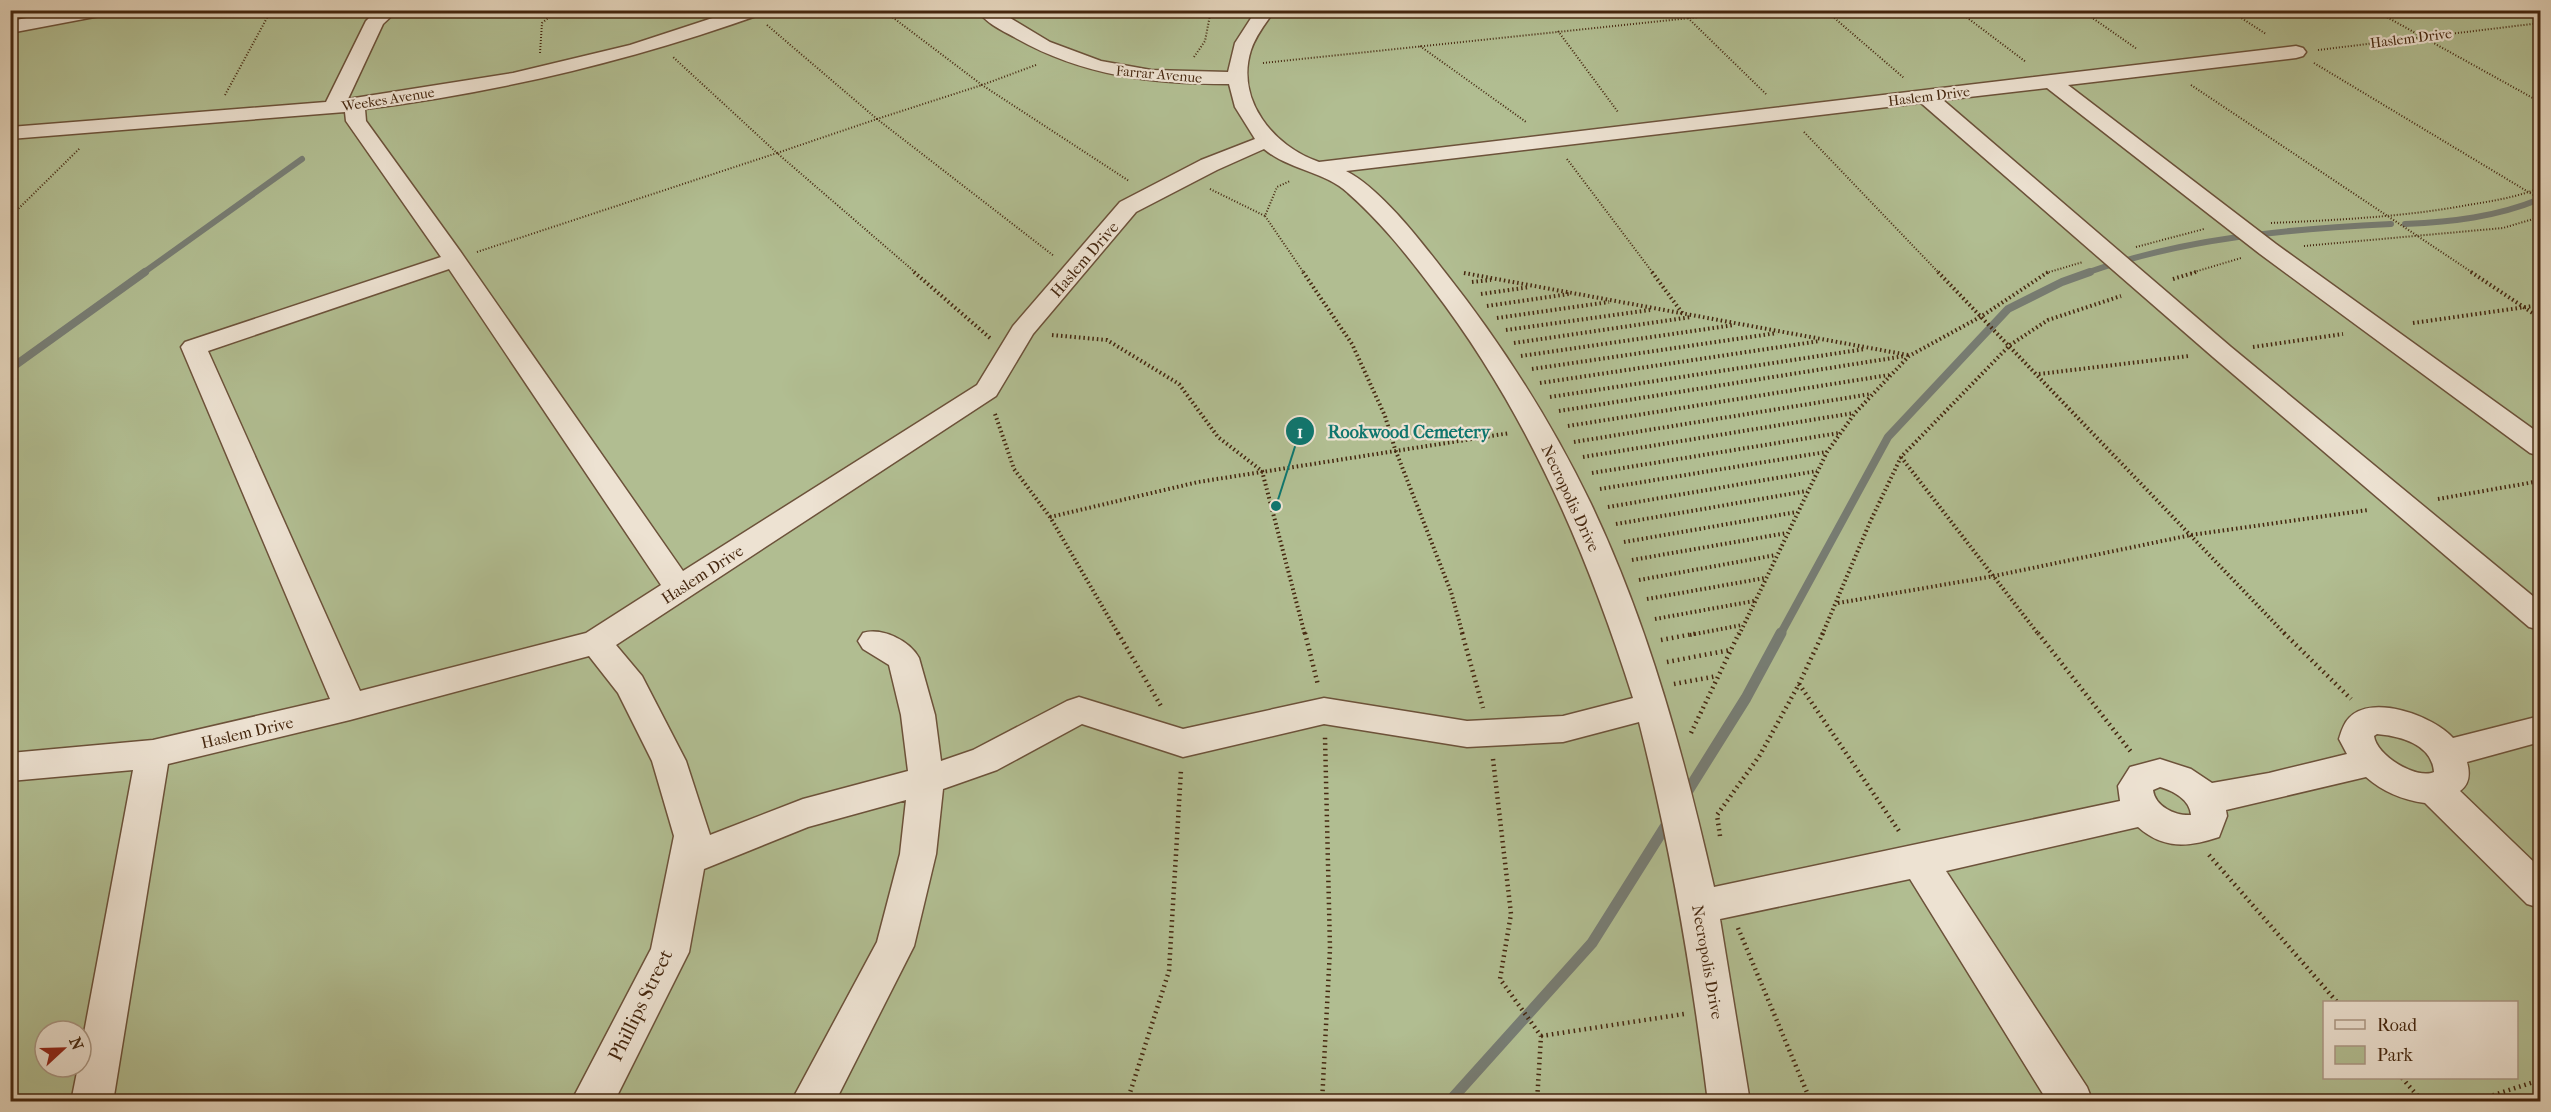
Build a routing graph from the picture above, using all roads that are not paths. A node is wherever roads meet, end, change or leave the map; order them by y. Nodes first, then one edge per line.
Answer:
1 (105, 10) edge
2 (986, 10) edge
3 (1266, 10) edge
4 (754, 11) edge
5 (383, 14) edge
6 (10, 27) edge
7 (2296, 52) road end
8 (1238, 72) junction
9 (2052, 82) junction
10 (1926, 96) junction
11 (344, 106) junction
12 (10, 133) edge
13 (1267, 142) junction
14 (1317, 168) junction
15 (454, 260) junction
16 (2541, 447) edge
17 (679, 589) junction
18 (2541, 619) edge
19 (874, 641) dead end
20 (596, 642) junction
21 (1663, 695) junction
22 (350, 707) junction
23 (2541, 729) edge
24 (2447, 753) junction
25 (153, 754) junction
26 (2370, 762) junction
27 (10, 767) edge
28 (926, 780) junction
29 (2433, 788) junction
30 (2205, 799) junction
31 (2144, 811) junction
32 (688, 859) junction
33 (1919, 861) junction
34 (2541, 892) edge
35 (1713, 904) junction
36 (92, 1101) edge
37 (592, 1101) edge
38 (812, 1101) edge
39 (1729, 1101) edge
40 (2072, 1101) edge

1 - 6 street
2 - 8 street, Farrar Avenue
3 - 8 street
4 - 11 street, Weekes Avenue
5 - 11 street
7 - 9 street, Haslem Drive
8 - 13 street, Necropolis Drive
9 - 10 street, Haslem Drive
9 - 16 street
10 - 14 street, Haslem Drive
10 - 18 street
11 - 12 street, Weekes Avenue
11 - 15 street
13 - 14 street, Necropolis Drive
13 - 17 street, Haslem Drive
14 - 21 street, Necropolis Drive
15 - 17 street
15 - 22 street
17 - 20 street, Haslem Drive
19 - 28 street
20 - 22 street, Haslem Drive
20 - 32 street, Phillips Street
21 - 28 street
21 - 35 street, Necropolis Drive
22 - 25 street, Haslem Drive
23 - 24 street
24 - 26 street
24 - 29 street
25 - 27 street, Haslem Drive
25 - 36 street
26 - 29 street
26 - 30 street
28 - 32 street
28 - 38 street
29 - 34 street
30 - 31 street
30 - 31 street
31 - 33 street
32 - 37 street, Phillips Street
33 - 35 street
33 - 40 street
35 - 39 street, Necropolis Drive

